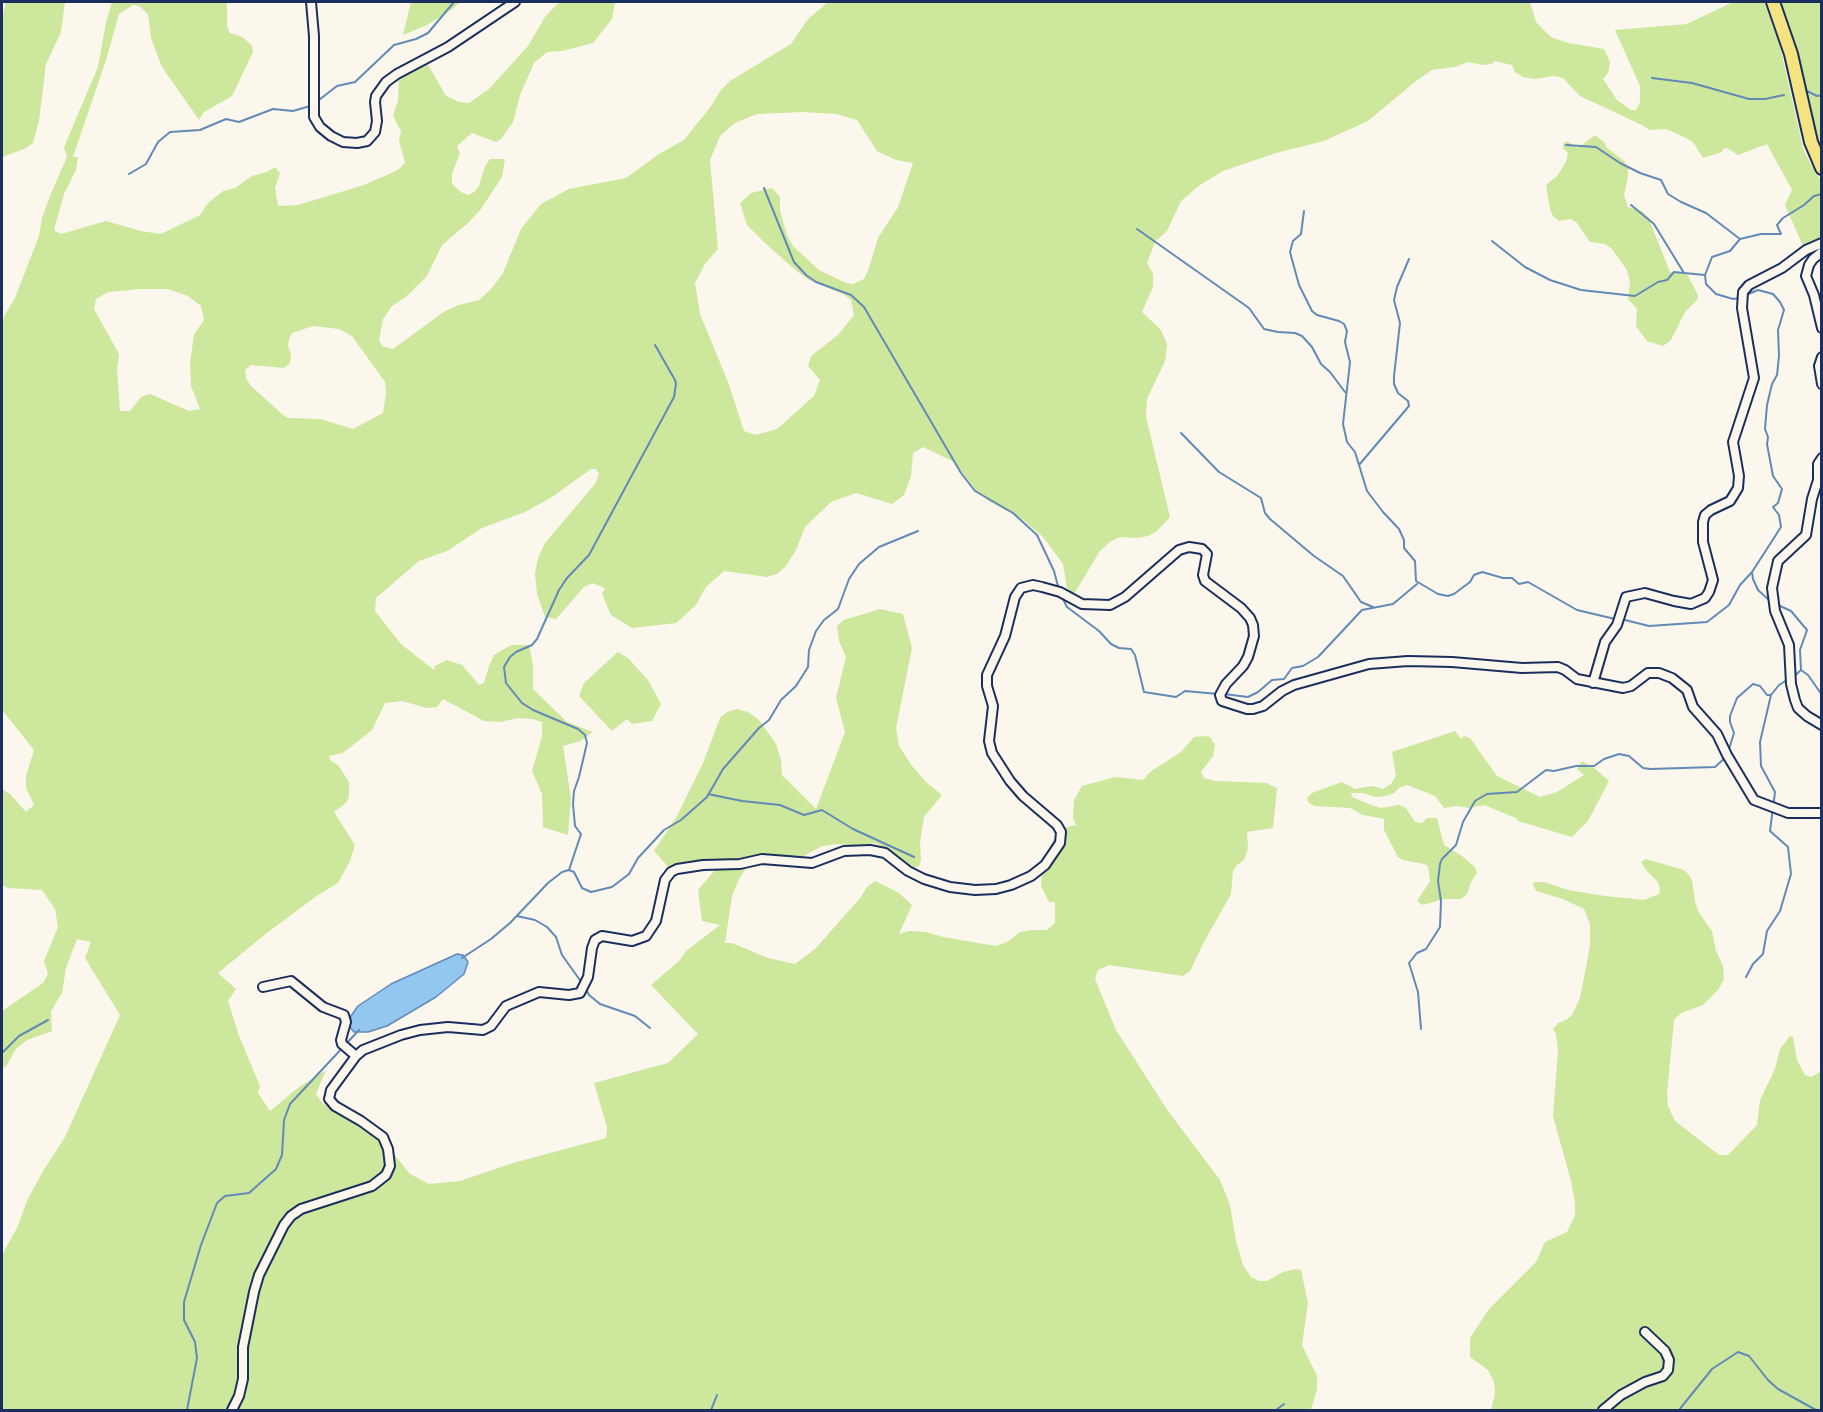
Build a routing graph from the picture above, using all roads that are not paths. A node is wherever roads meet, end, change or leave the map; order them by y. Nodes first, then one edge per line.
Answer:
1 (311, 2) edge
2 (515, 2) edge
3 (1773, 2) edge
4 (1821, 168) edge
5 (1821, 243) edge
6 (1821, 252) edge
7 (1821, 328) edge
8 (1821, 357) edge
9 (1821, 384) edge
10 (1821, 458) edge
11 (1593, 683) junction
12 (1821, 725) edge
13 (1821, 813) edge
14 (263, 987) dead end
15 (356, 1056) junction
16 (1645, 1332) dead end
17 (232, 1410) edge
18 (1603, 1410) edge

1 - 2 street
3 - 4 highway
5 - 11 street
6 - 7 street
8 - 9 street
10 - 12 street
11 - 13 street
11 - 15 street
14 - 15 street
15 - 17 street
16 - 18 street

